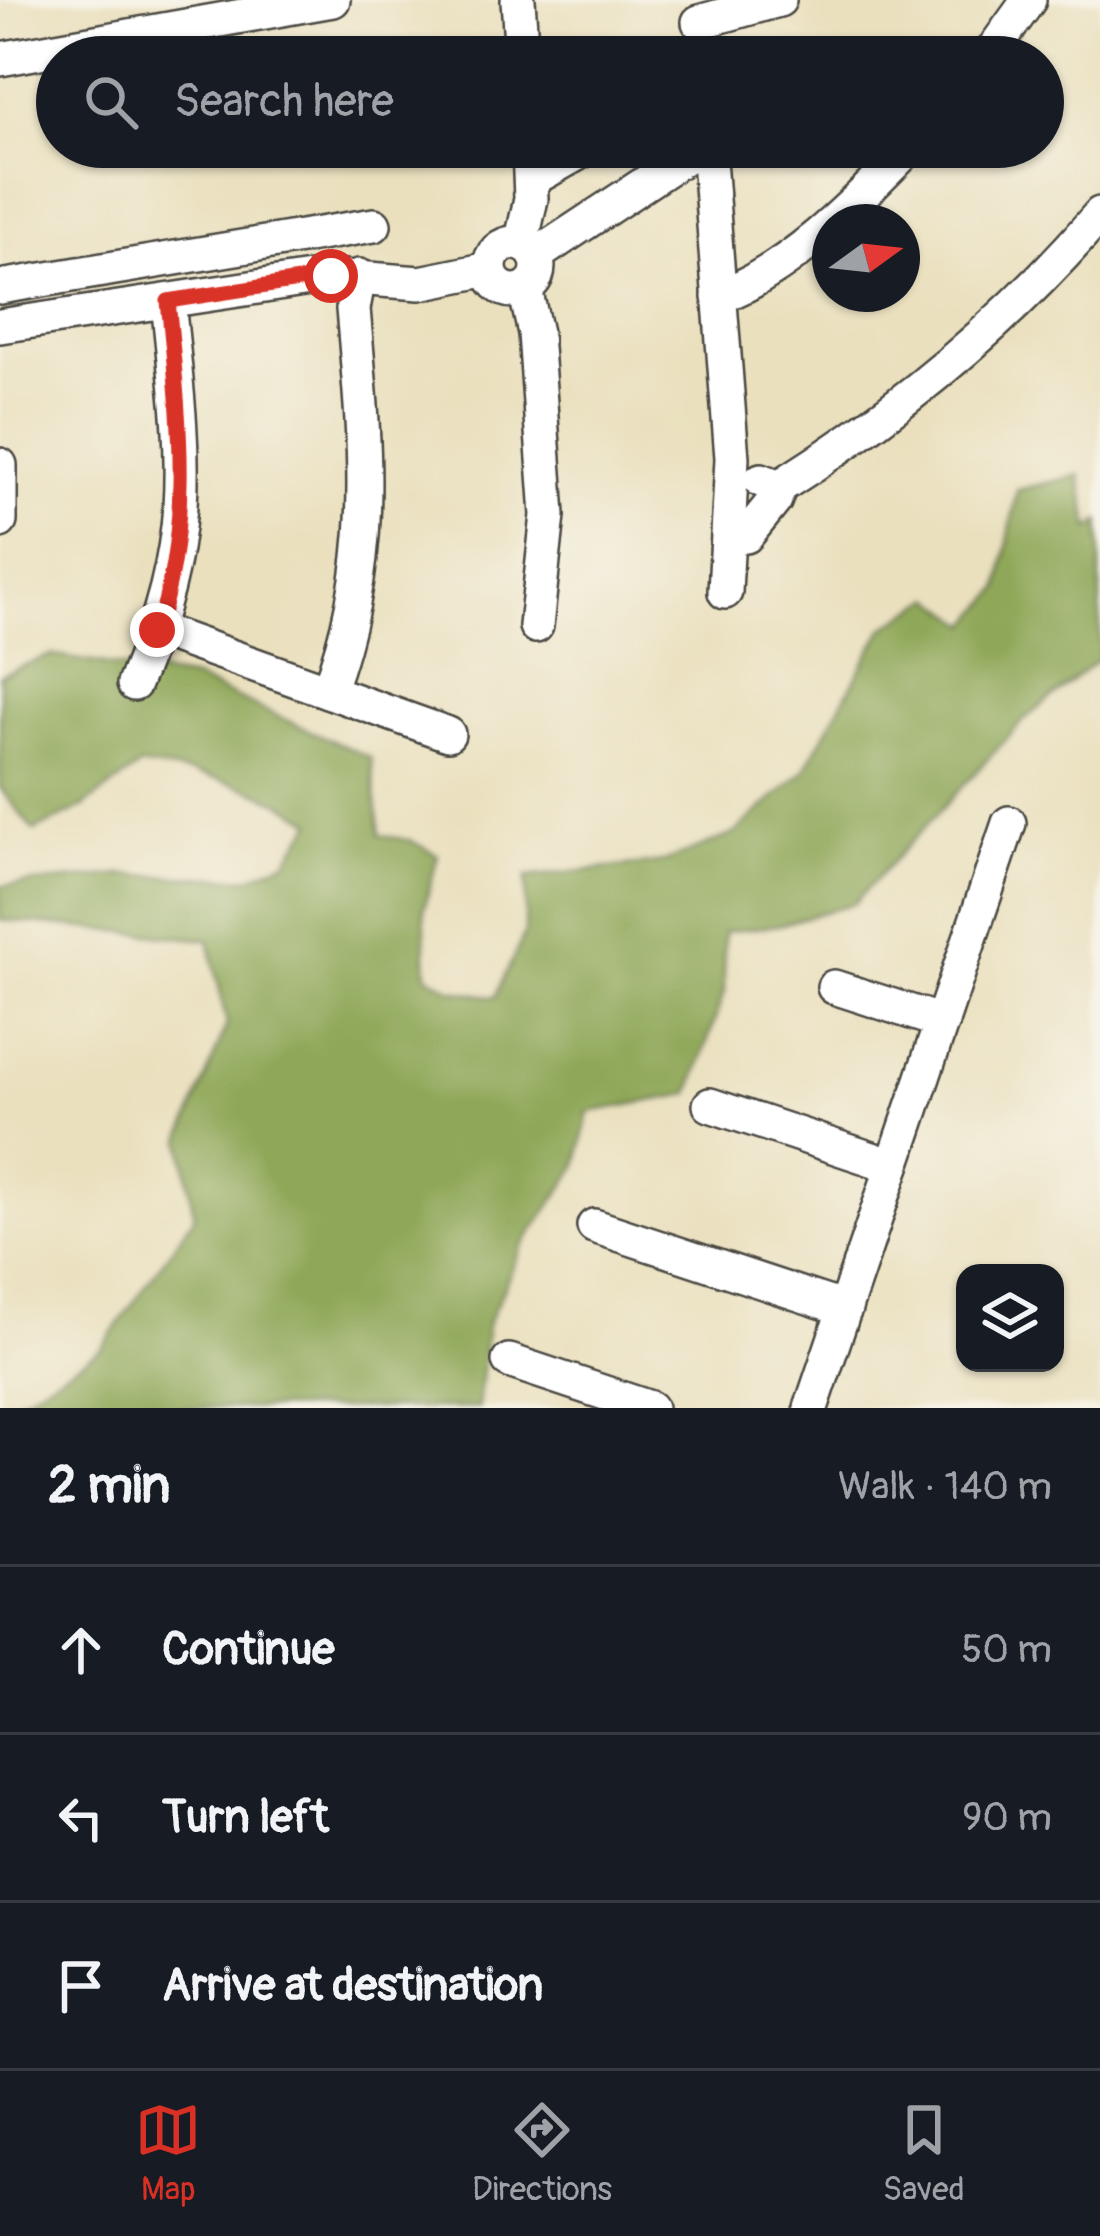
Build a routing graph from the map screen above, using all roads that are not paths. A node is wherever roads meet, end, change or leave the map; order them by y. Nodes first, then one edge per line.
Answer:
1 (333, 0) edge
2 (518, 0) edge
3 (778, 0) edge
4 (1029, 0) edge
5 (698, 11) edge
6 (126, 36) edge
7 (521, 36) edge
8 (1003, 36) edge
9 (36, 52) edge
10 (0, 58) edge
11 (530, 168) edge
12 (666, 168) edge
13 (709, 168) edge
14 (886, 168) edge
15 (1100, 214) edge
16 (374, 225) dead end
17 (528, 250) junction
18 (489, 269) junction
19 (359, 276) junction
20 (0, 287) edge
21 (525, 289) junction
22 (719, 297) junction
23 (168, 301) junction
24 (0, 326) edge
25 (0, 465) edge
26 (732, 480) junction
27 (778, 488) junction
28 (0, 521) edge
29 (730, 538) junction
30 (725, 592) dead end
31 (536, 626) dead end
32 (157, 630) junction
33 (134, 683) dead end
34 (328, 691) junction
35 (448, 734) dead end
36 (1010, 823) dead end
37 (834, 987) dead end
38 (942, 1022) junction
39 (710, 1106) dead end
40 (884, 1163) junction
41 (594, 1226) dead end
42 (836, 1306) junction
43 (509, 1361) dead end
44 (650, 1408) edge
45 (812, 1408) edge

1 - 6 street
2 - 7 street
3 - 5 street
4 - 8 street
9 - 10 street
11 - 17 street
12 - 17 street
13 - 22 street
14 - 22 street
15 - 27 street
16 - 20 street
17 - 18 street
17 - 21 street
18 - 19 street
18 - 21 street
19 - 23 street
19 - 34 street
21 - 31 street
22 - 26 street
23 - 24 street
23 - 32 street
25 - 28 street
26 - 27 street
26 - 29 street
27 - 29 street
29 - 30 street
32 - 33 street
32 - 34 street
34 - 35 street
36 - 38 street
37 - 38 street
38 - 40 street
39 - 40 street
40 - 42 street
41 - 42 street
42 - 45 street
43 - 44 street

